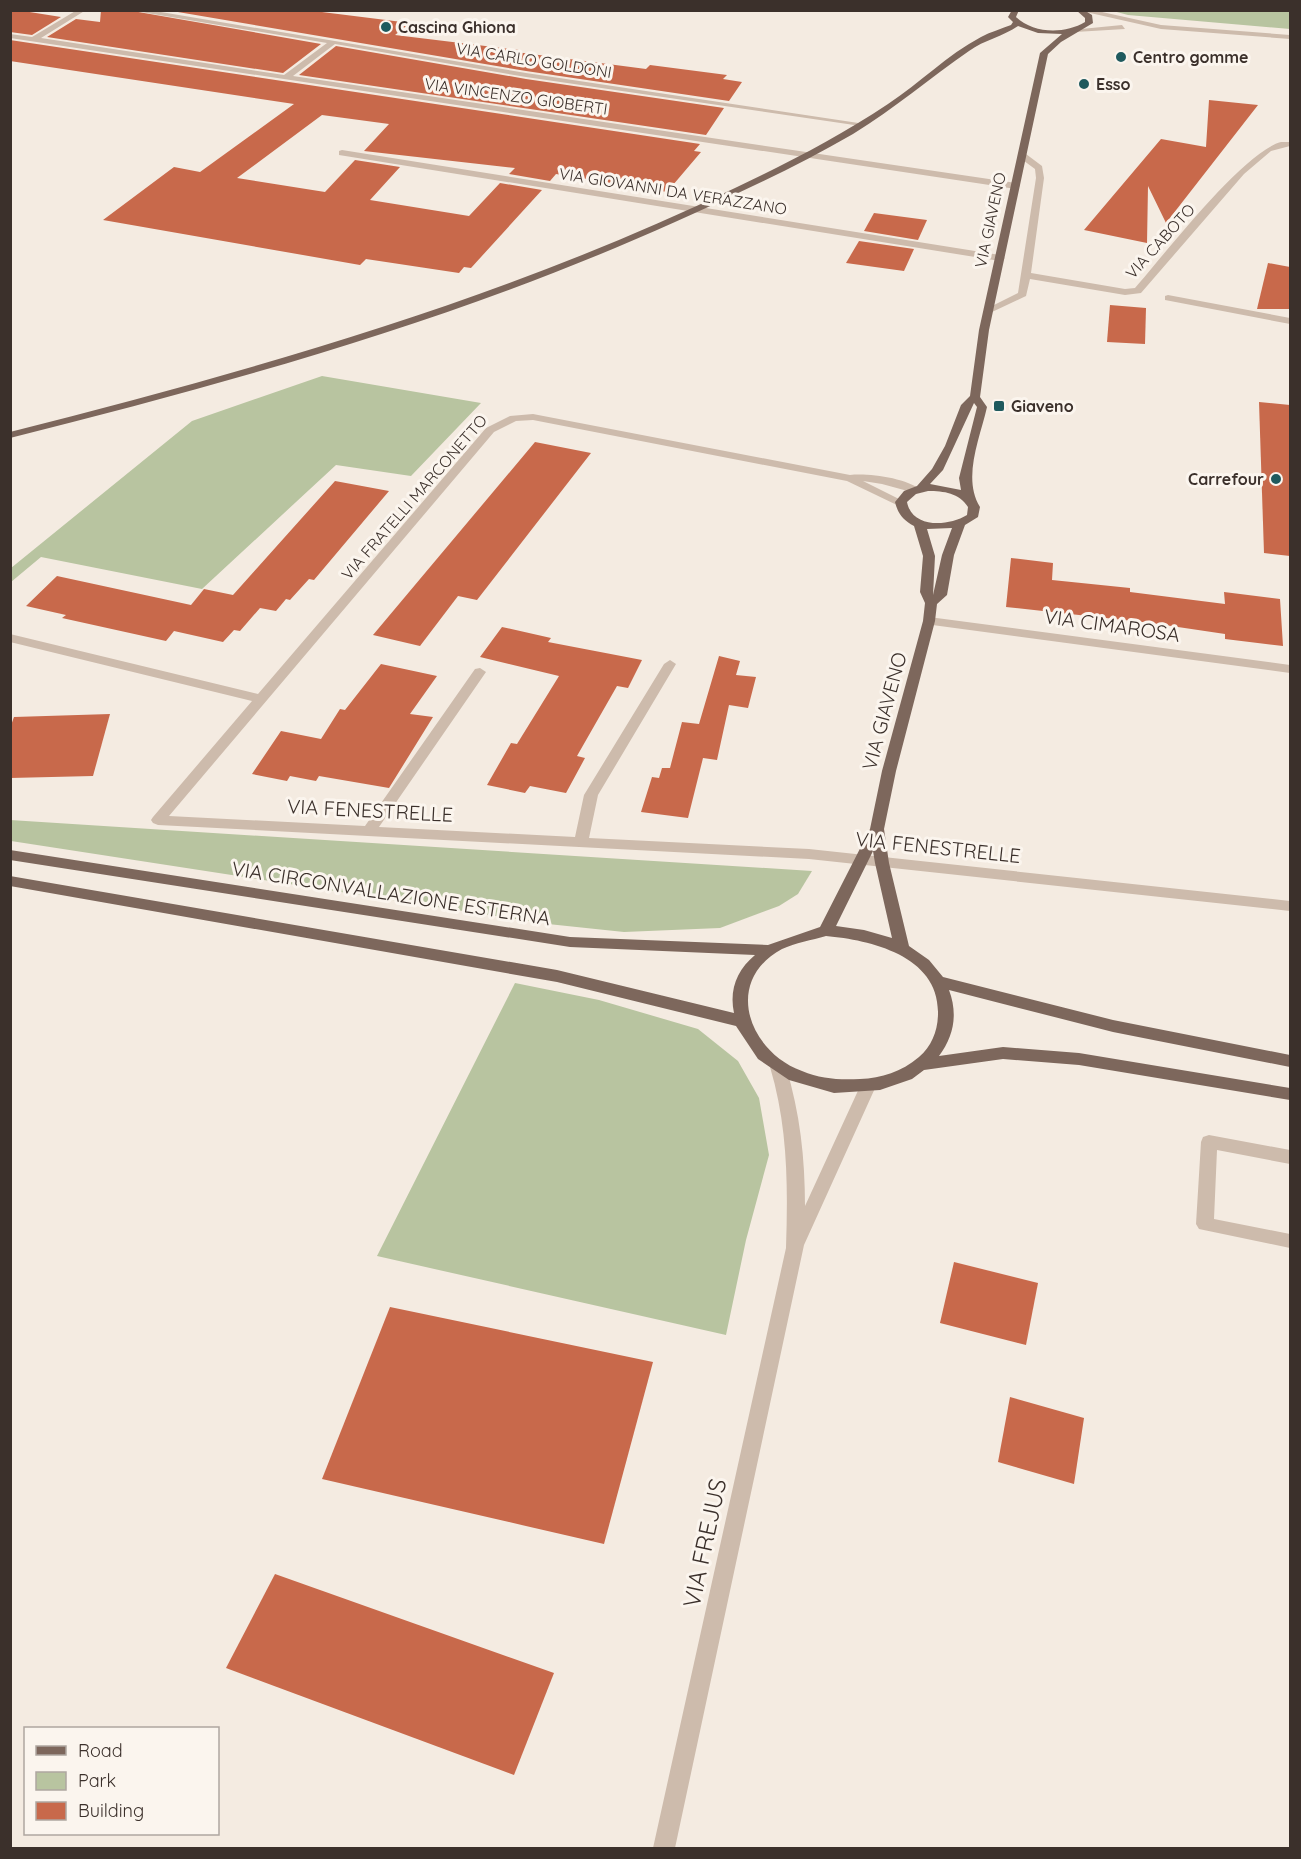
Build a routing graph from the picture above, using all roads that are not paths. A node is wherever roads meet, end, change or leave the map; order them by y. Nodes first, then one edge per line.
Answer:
1 (83, 10) edge
2 (132, 10) edge
3 (1016, 10) edge
4 (1079, 10) edge
5 (1020, 24) junction
6 (1161, 27) junction
7 (1075, 30) junction
8 (10, 36) edge
9 (1290, 37) edge
10 (34, 39) junction
11 (332, 43) junction
12 (1044, 53) junction
13 (286, 77) junction
14 (861, 124) junction
15 (1290, 144) edge
16 (342, 153) dead end
17 (808, 155) junction
18 (1023, 156) junction
19 (1016, 186) junction
20 (694, 210) junction
21 (1000, 258) junction
22 (1026, 275) junction
23 (1168, 298) dead end
24 (989, 310) junction
25 (1290, 321) edge
26 (975, 397) junction
27 (10, 435) edge
28 (850, 478) junction
29 (918, 489) junction
30 (968, 498) junction
31 (901, 504) junction
32 (919, 523) junction
33 (960, 524) junction
34 (931, 603) junction
35 (929, 621) junction
36 (10, 638) edge
37 (670, 664) dead end
38 (1290, 669) edge
39 (480, 672) dead end
40 (261, 699) junction
41 (158, 820) joint
42 (877, 830) junction
43 (369, 831) junction
44 (581, 842) junction
45 (10, 855) edge
46 (862, 860) junction
47 (882, 863) junction
48 (10, 881) edge
49 (1290, 906) edge
50 (826, 932) junction
51 (902, 948) junction
52 (768, 950) junction
53 (938, 981) junction
54 (741, 1021) junction
55 (1290, 1061) edge
56 (923, 1064) junction
57 (778, 1066) junction
58 (868, 1086) junction
59 (1290, 1094) edge
60 (1290, 1157) edge
61 (1290, 1241) edge
62 (795, 1248) junction
63 (664, 1848) edge

1 - 10 street
2 - 11 street, VIA CARLO GOLDONI
3 - 5 main road
4 - 6 street
4 - 7 main road
5 - 7 main road
5 - 12 main road
5 - 14 main road
6 - 7 street
6 - 9 street
7 - 12 main road
8 - 10 street, VIA VINCENZO GIOBERTI
10 - 13 street, VIA VINCENZO GIOBERTI
11 - 13 street
11 - 14 street, VIA CARLO GOLDONI
12 - 18 main road, VIA GIAVENO
13 - 17 street, VIA VINCENZO GIOBERTI
14 - 17 main road
15 - 22 street, VIA CABOTO
16 - 20 street, VIA GIOVANNI DA VERAZZANO
17 - 19 street, VIA VINCENZO GIOBERTI
17 - 20 main road
18 - 19 main road, VIA GIAVENO
18 - 22 street
19 - 21 main road, VIA GIAVENO
20 - 21 street, VIA GIOVANNI DA VERAZZANO
20 - 27 main road
21 - 24 main road, VIA GIAVENO
22 - 24 street
23 - 25 street
24 - 26 main road, VIA GIAVENO
26 - 29 main road, VIA GIAVENO
26 - 30 main road, VIA GIAVENO
28 - 29 street, VIA FRATELLI MARCONETTO
28 - 31 street, VIA FRATELLI MARCONETTO
28 - 40 street, VIA FRATELLI MARCONETTO
29 - 30 main road
29 - 31 main road, VIA GIAVENO
30 - 33 main road, VIA GIAVENO
31 - 32 main road
32 - 33 main road
32 - 34 main road, VIA GIAVENO
33 - 34 main road, VIA GIAVENO
34 - 35 main road, VIA GIAVENO
35 - 38 street, VIA CIMAROSA
35 - 42 main road, VIA GIAVENO
36 - 40 street
37 - 44 street
39 - 43 street
40 - 41 street, VIA FRATELLI MARCONETTO
41 - 43 street, VIA FENESTRELLE
42 - 46 main road, VIA GIAVENO
42 - 47 main road, VIA GIAVENO
43 - 44 street, VIA FENESTRELLE
44 - 46 street, VIA FENESTRELLE
45 - 52 main road, VIA CIRCONVALLAZIONE ESTERNA
46 - 47 street, VIA FENESTRELLE
46 - 50 main road, VIA GIAVENO
47 - 49 street, VIA FENESTRELLE
47 - 51 main road, VIA GIAVENO
48 - 54 main road
50 - 51 main road, VIA CIRCONVALLAZIONE ESTERNA
50 - 52 main road, VIA CIRCONVALLAZIONE ESTERNA
51 - 53 main road, VIA CIRCONVALLAZIONE ESTERNA
52 - 54 main road, VIA CIRCONVALLAZIONE ESTERNA
53 - 55 main road, VIA CIRCONVALLAZIONE ESTERNA
53 - 56 main road, VIA CIRCONVALLAZIONE ESTERNA
54 - 57 main road, VIA CIRCONVALLAZIONE ESTERNA
56 - 58 main road, VIA CIRCONVALLAZIONE ESTERNA
56 - 59 main road, VIA CIRCONVALLAZIONE ESTERNA
57 - 58 main road, VIA CIRCONVALLAZIONE ESTERNA
57 - 62 street, VIA FREJUS
58 - 62 street, VIA FREJUS
60 - 61 street
62 - 63 street, VIA FREJUS

